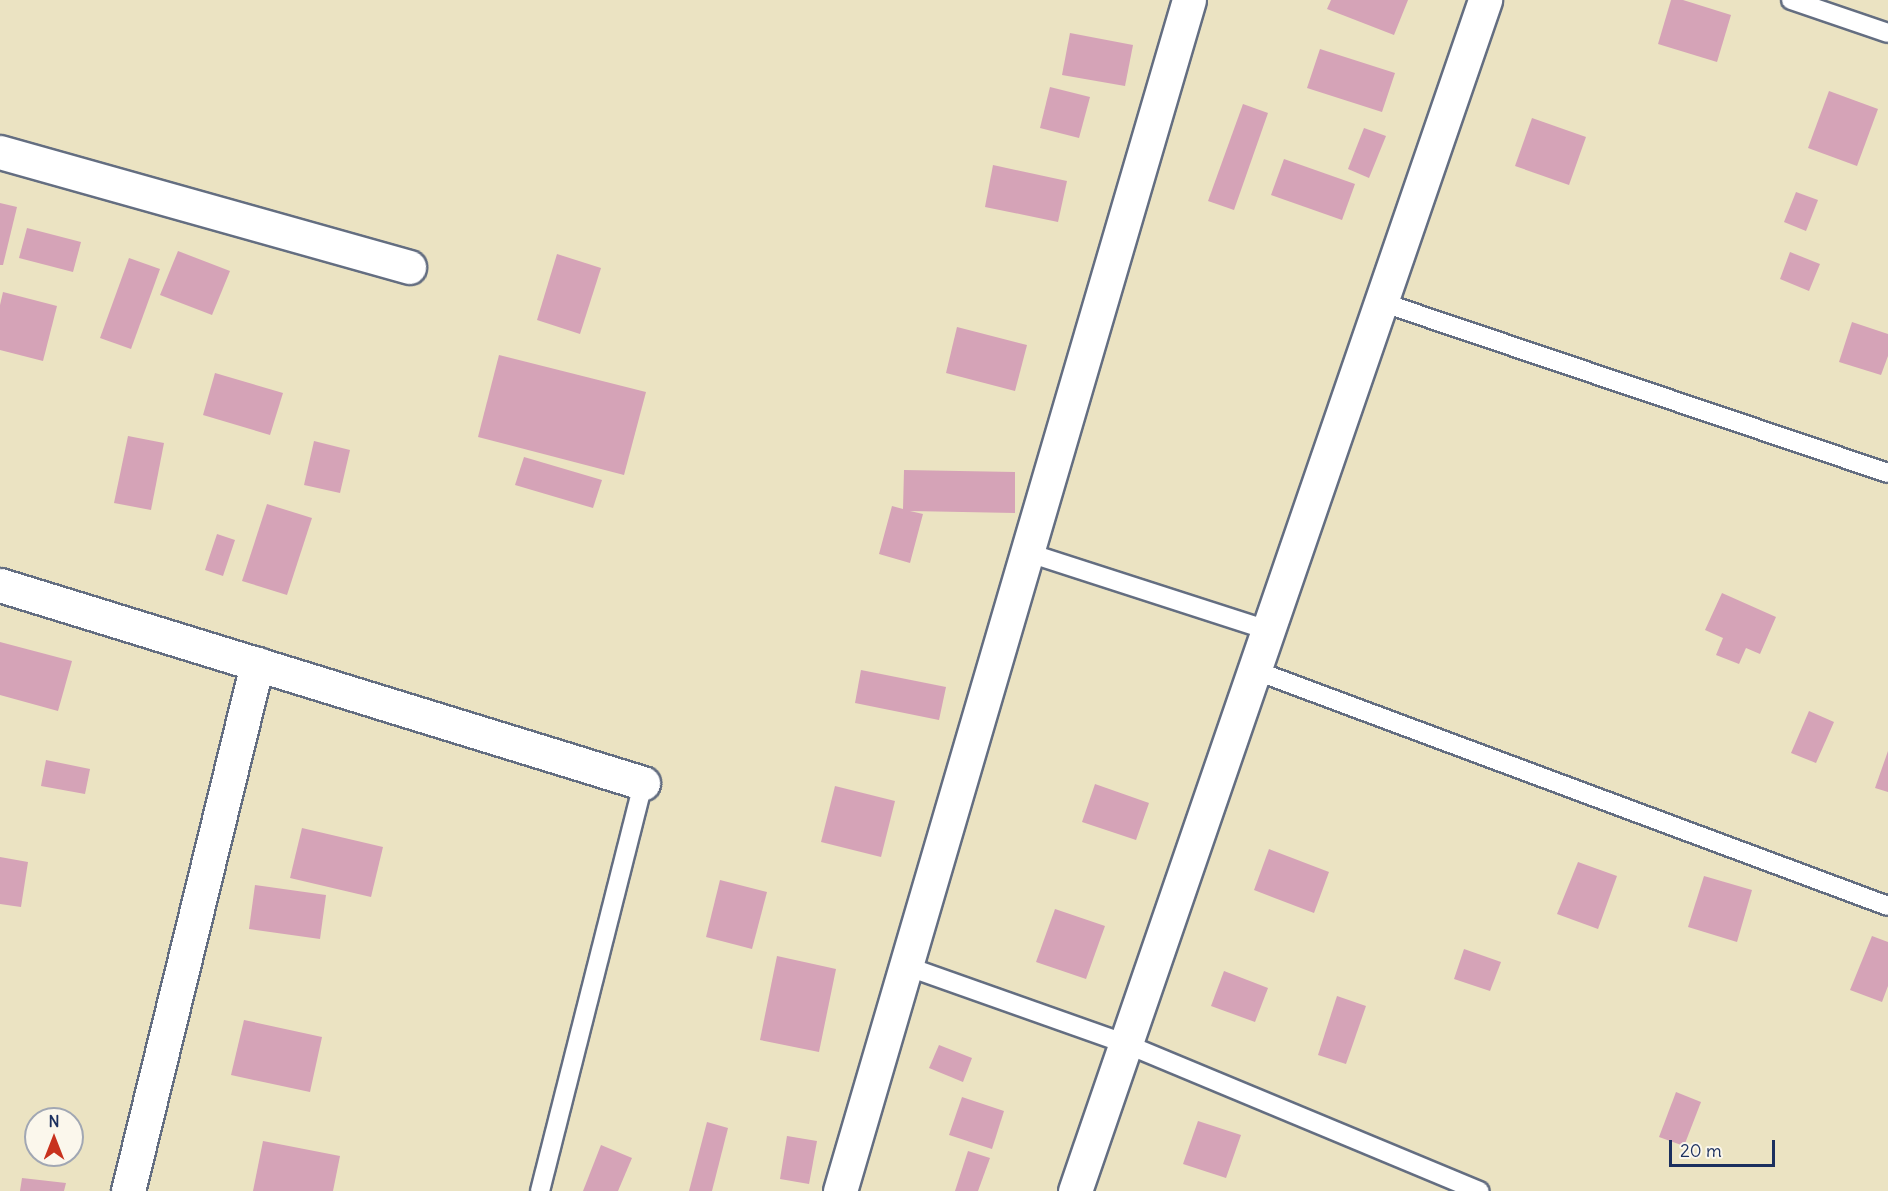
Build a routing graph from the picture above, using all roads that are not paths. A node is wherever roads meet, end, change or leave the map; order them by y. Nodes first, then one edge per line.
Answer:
1 (1189, 0) edge
2 (1485, 0) edge
3 (1791, 0) edge
4 (1888, 33) edge
5 (0, 152) edge
6 (409, 267) dead end
7 (1381, 302) junction
8 (1888, 473) edge
9 (1029, 553) junction
10 (0, 585) edge
11 (1268, 630) junction
12 (257, 664) junction
13 (1254, 670) junction
14 (643, 783) joint
15 (1888, 906) edge
16 (906, 966) junction
17 (1126, 1044) junction
18 (128, 1191) edge
19 (540, 1191) edge
20 (840, 1191) edge
21 (1075, 1191) edge
22 (1480, 1191) edge

1 - 9 street
2 - 7 street
3 - 4 lane
5 - 6 street
7 - 8 lane
7 - 11 street
9 - 11 lane
9 - 16 street
10 - 12 street
11 - 13 street
12 - 14 street
12 - 18 street
13 - 15 lane
13 - 17 street
14 - 19 lane
16 - 17 lane
16 - 20 street
17 - 21 street
17 - 22 lane

